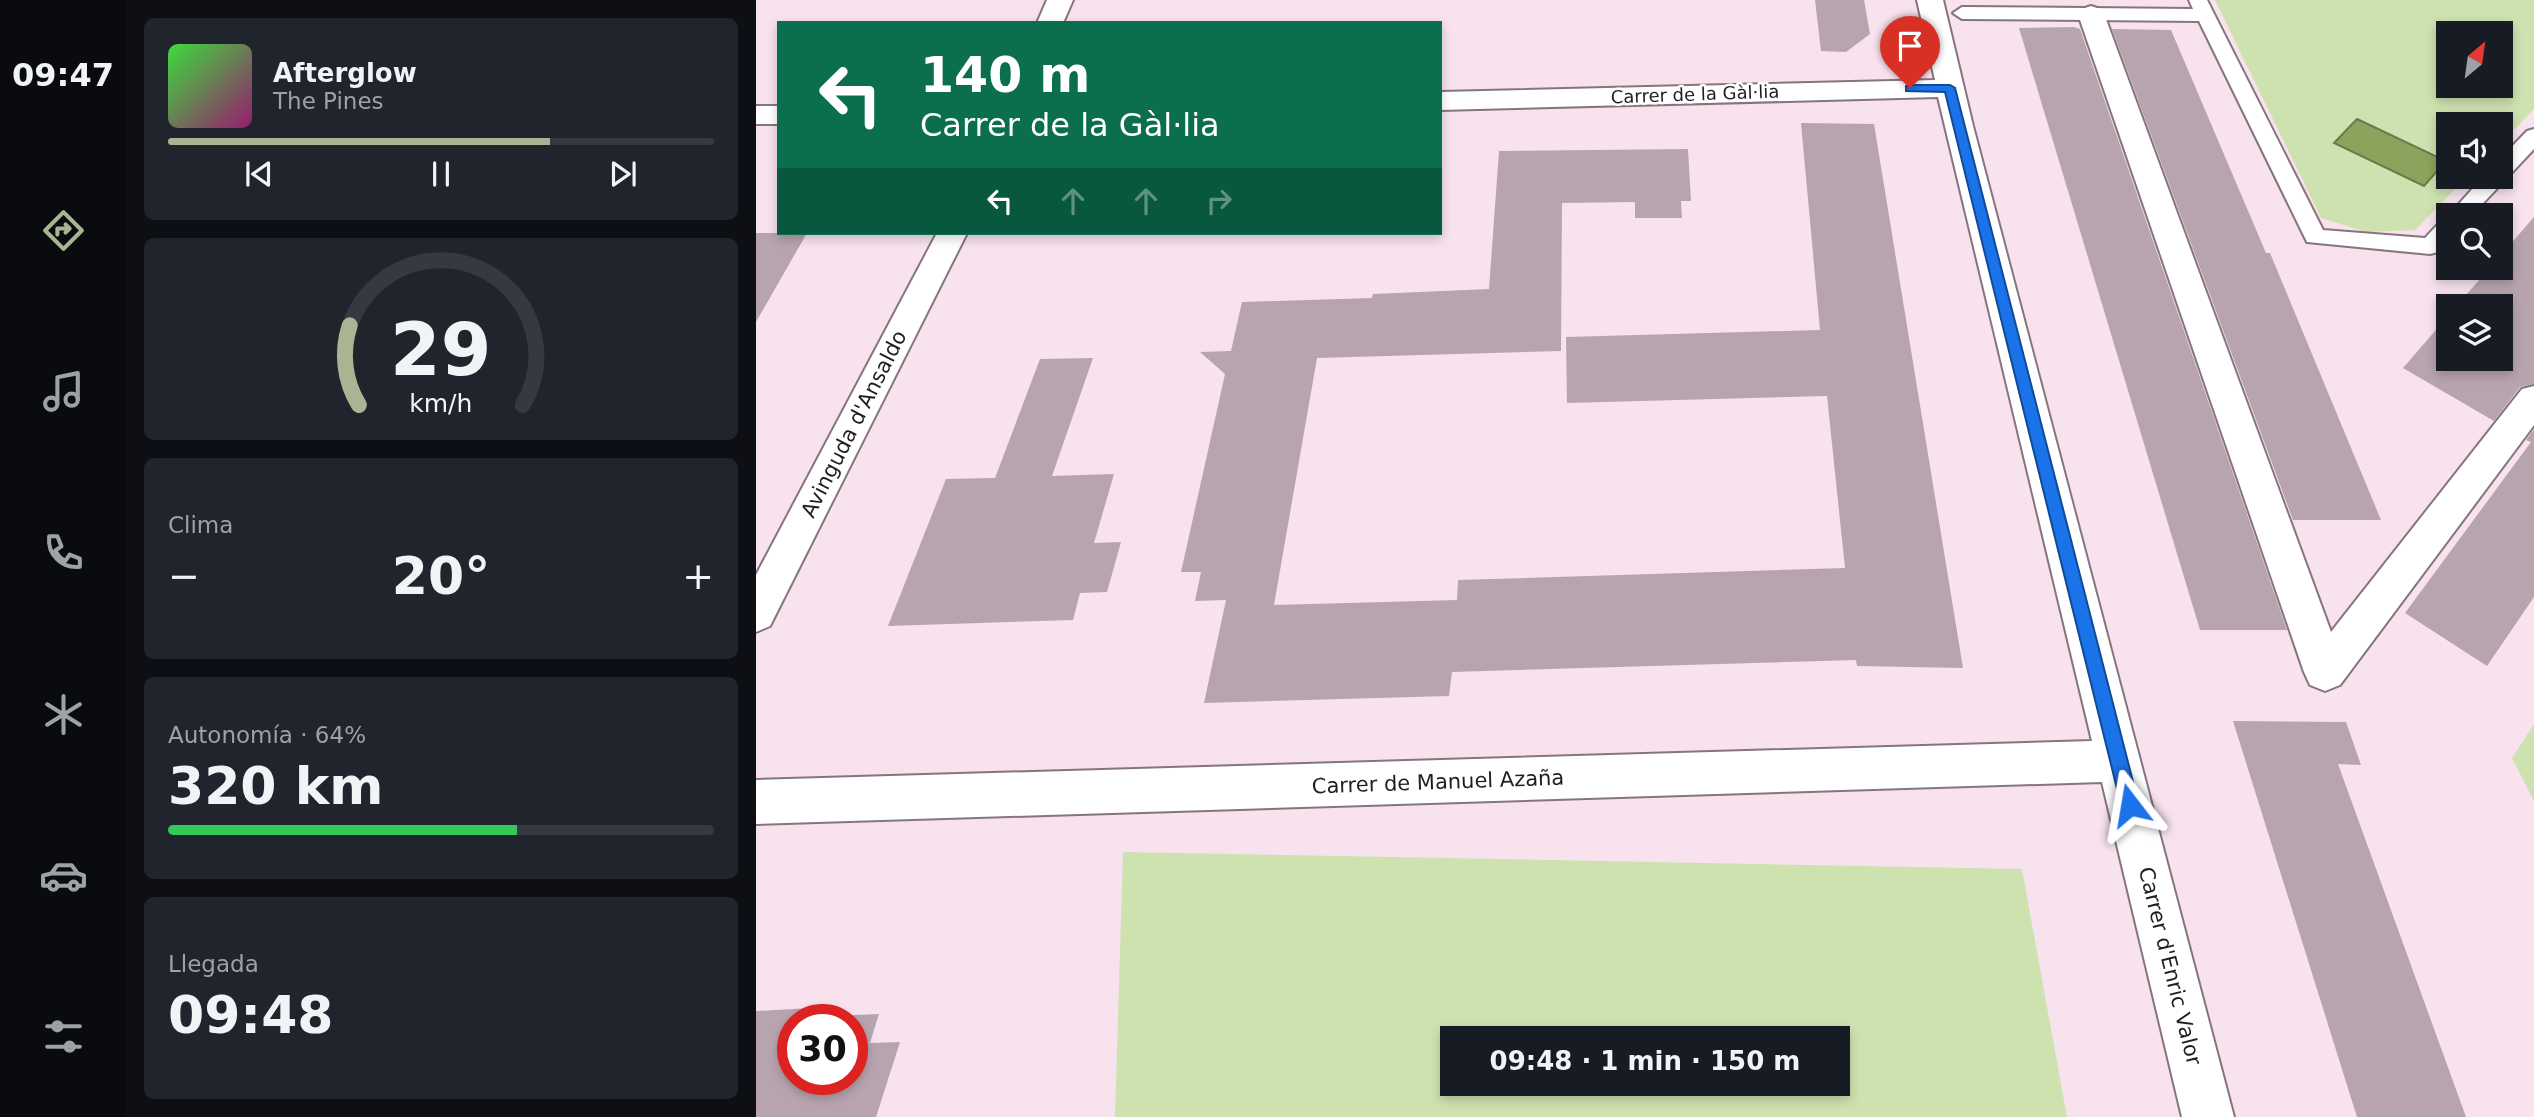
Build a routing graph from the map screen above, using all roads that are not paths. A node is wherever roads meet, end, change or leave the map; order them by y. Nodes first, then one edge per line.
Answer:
1 (1060, 0) edge
2 (1946, 7) edge
3 (2201, 7) edge
4 (2091, 14) junction
5 (1051, 21) edge
6 (1950, 88) junction
7 (1442, 101) edge
8 (756, 115) edge
9 (777, 115) edge
10 (2534, 136) edge
11 (2513, 158) edge
12 (2484, 189) edge
13 (2470, 203) edge
14 (951, 235) edge
15 (2436, 240) edge
16 (2534, 399) edge
17 (756, 614) edge
18 (2119, 761) junction
19 (756, 802) edge
20 (2207, 1117) edge

1 - 5 street
2 - 4 lane
2 - 6 street, Carrer d'Enric Valor
3 - 4 lane
3 - 15 lane
4 - 16 street
6 - 7 street, Carrer de la Gàl·lia
6 - 18 street, Carrer d'Enric Valor
8 - 9 street
10 - 11 lane
12 - 13 lane
14 - 17 street, Avinguda d'Ansaldo
18 - 19 street, Carrer de Manuel Azaña
18 - 20 street, Carrer d'Enric Valor

